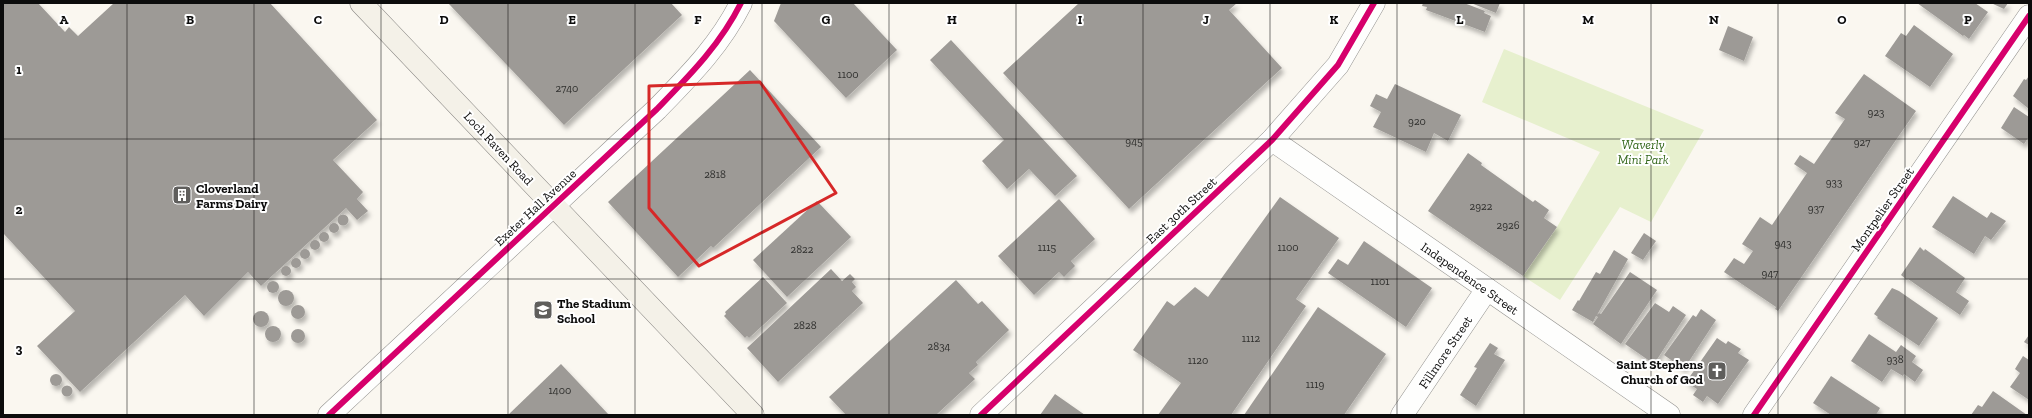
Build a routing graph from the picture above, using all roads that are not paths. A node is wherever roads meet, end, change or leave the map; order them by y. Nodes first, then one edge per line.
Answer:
1 (361, 3) edge
2 (741, 3) edge
3 (1374, 3) edge
4 (2029, 16) edge
5 (1272, 140) junction
6 (553, 206) junction
7 (1487, 289) junction
8 (329, 415) edge
9 (753, 415) edge
10 (981, 415) edge
11 (1402, 415) edge
12 (1669, 415) edge
13 (1754, 415) edge

1 - 6 main road, Loch Raven Road
2 - 6 street, Exeter Hall Avenue
3 - 5 street, East 30th Street
4 - 13 street, Montpelier Street
5 - 7 street, Independence Street
5 - 10 street, East 30th Street
6 - 8 street, Exeter Hall Avenue
6 - 9 main road, Loch Raven Road
7 - 11 street, Fillmore Street
7 - 12 street, Independence Street

